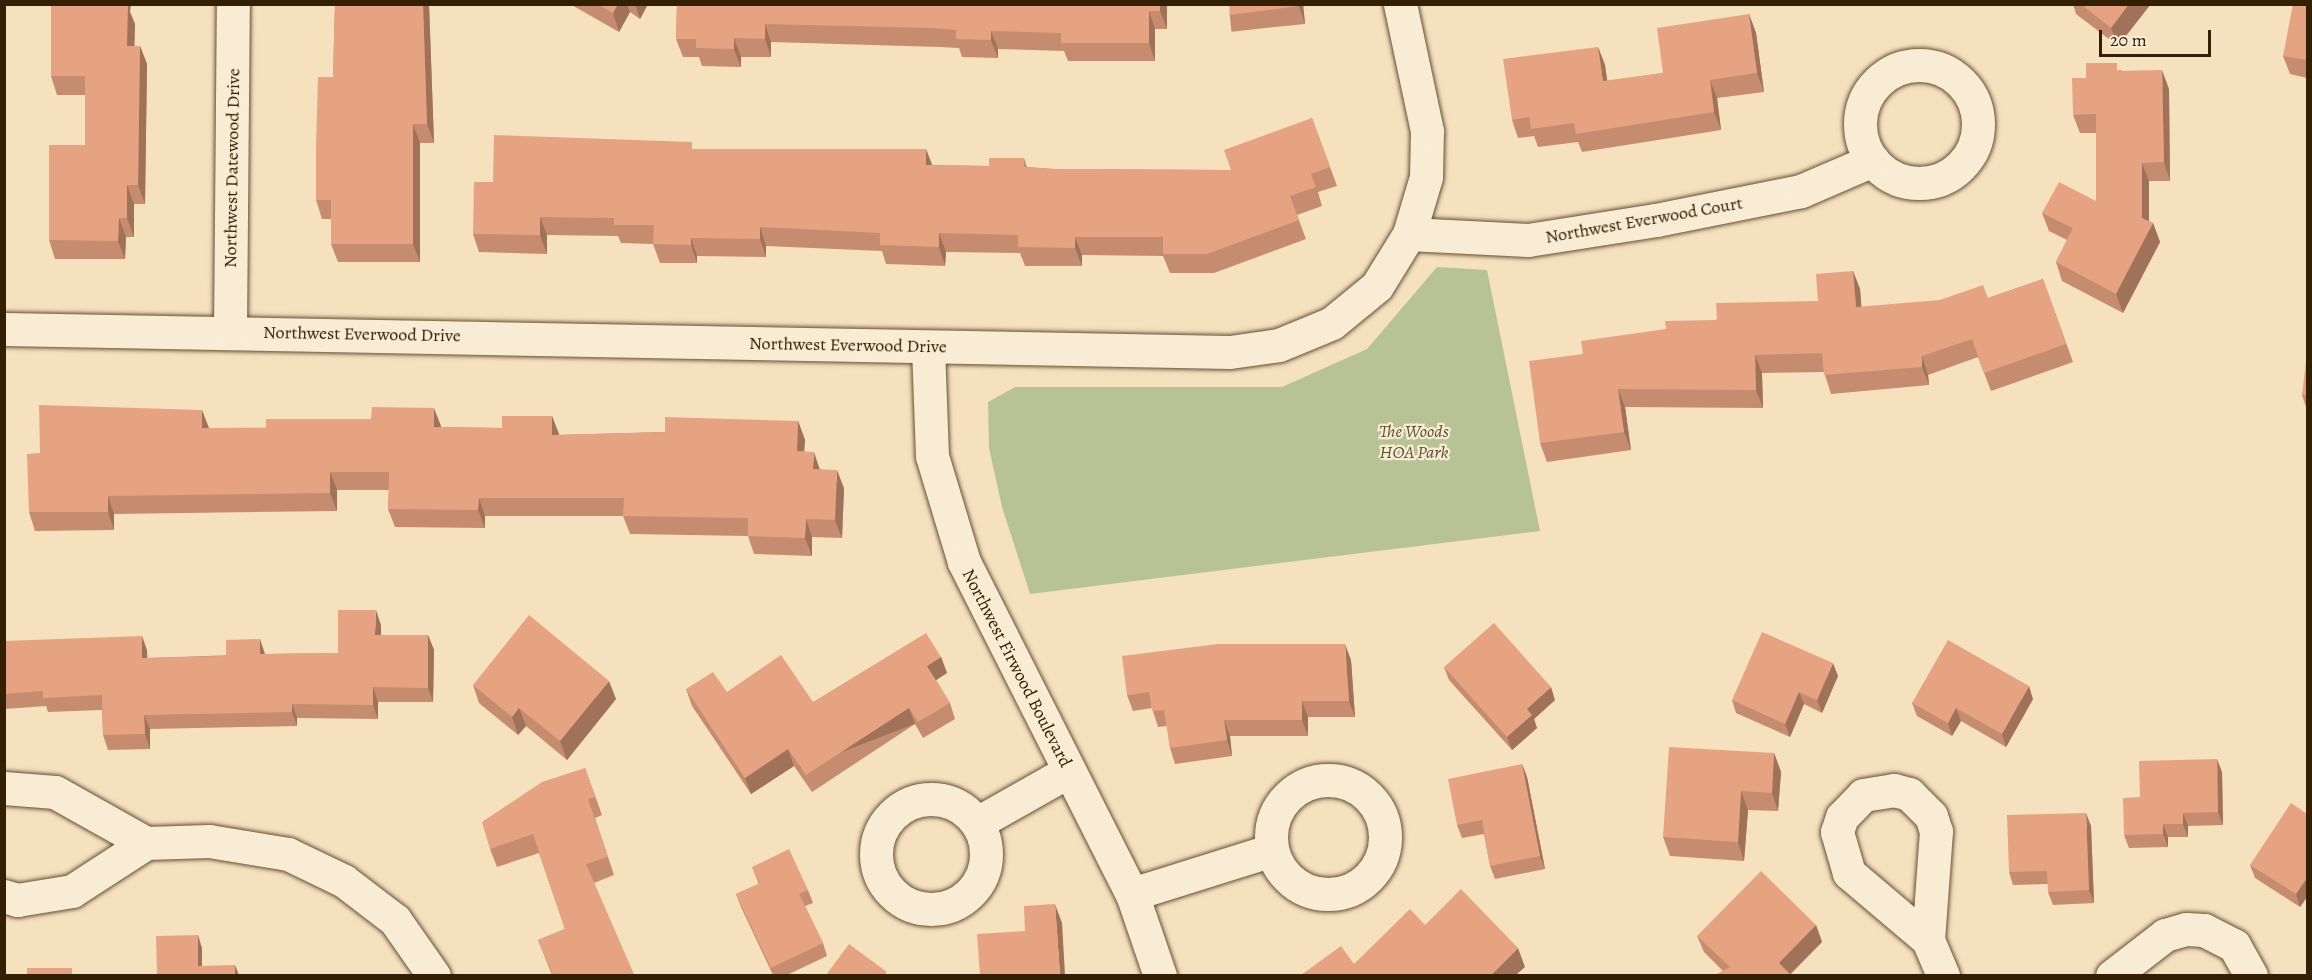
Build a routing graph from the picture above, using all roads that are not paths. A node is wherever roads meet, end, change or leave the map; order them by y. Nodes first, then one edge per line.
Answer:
1 (233, 4) edge
2 (1400, 4) edge
3 (1873, 160) dead end
4 (1409, 234) junction
5 (4, 329) edge
6 (230, 331) junction
7 (928, 347) junction
8 (1069, 771) junction
9 (4, 788) edge
10 (977, 823) dead end
11 (146, 843) junction
12 (1272, 850) dead end
13 (1132, 894) junction
14 (4, 896) edge
15 (1928, 940) dead end
16 (434, 975) edge
17 (1160, 975) edge
18 (1943, 975) edge
19 (2112, 975) edge
20 (2251, 975) edge

1 - 6 street, Northwest Datewood Drive
2 - 4 street, Northwest Everwood Drive
3 - 4 street, Northwest Everwood Court
4 - 7 street, Northwest Everwood Drive
5 - 6 street, Northwest Everwood Drive
6 - 7 street, Northwest Everwood Drive
7 - 8 street, Northwest Firwood Boulevard
8 - 10 street
8 - 13 street, Northwest Firwood Boulevard
9 - 11 street
11 - 14 street
11 - 16 street
12 - 13 street
13 - 17 street, Northwest Firwood Boulevard
15 - 18 street
19 - 20 street

